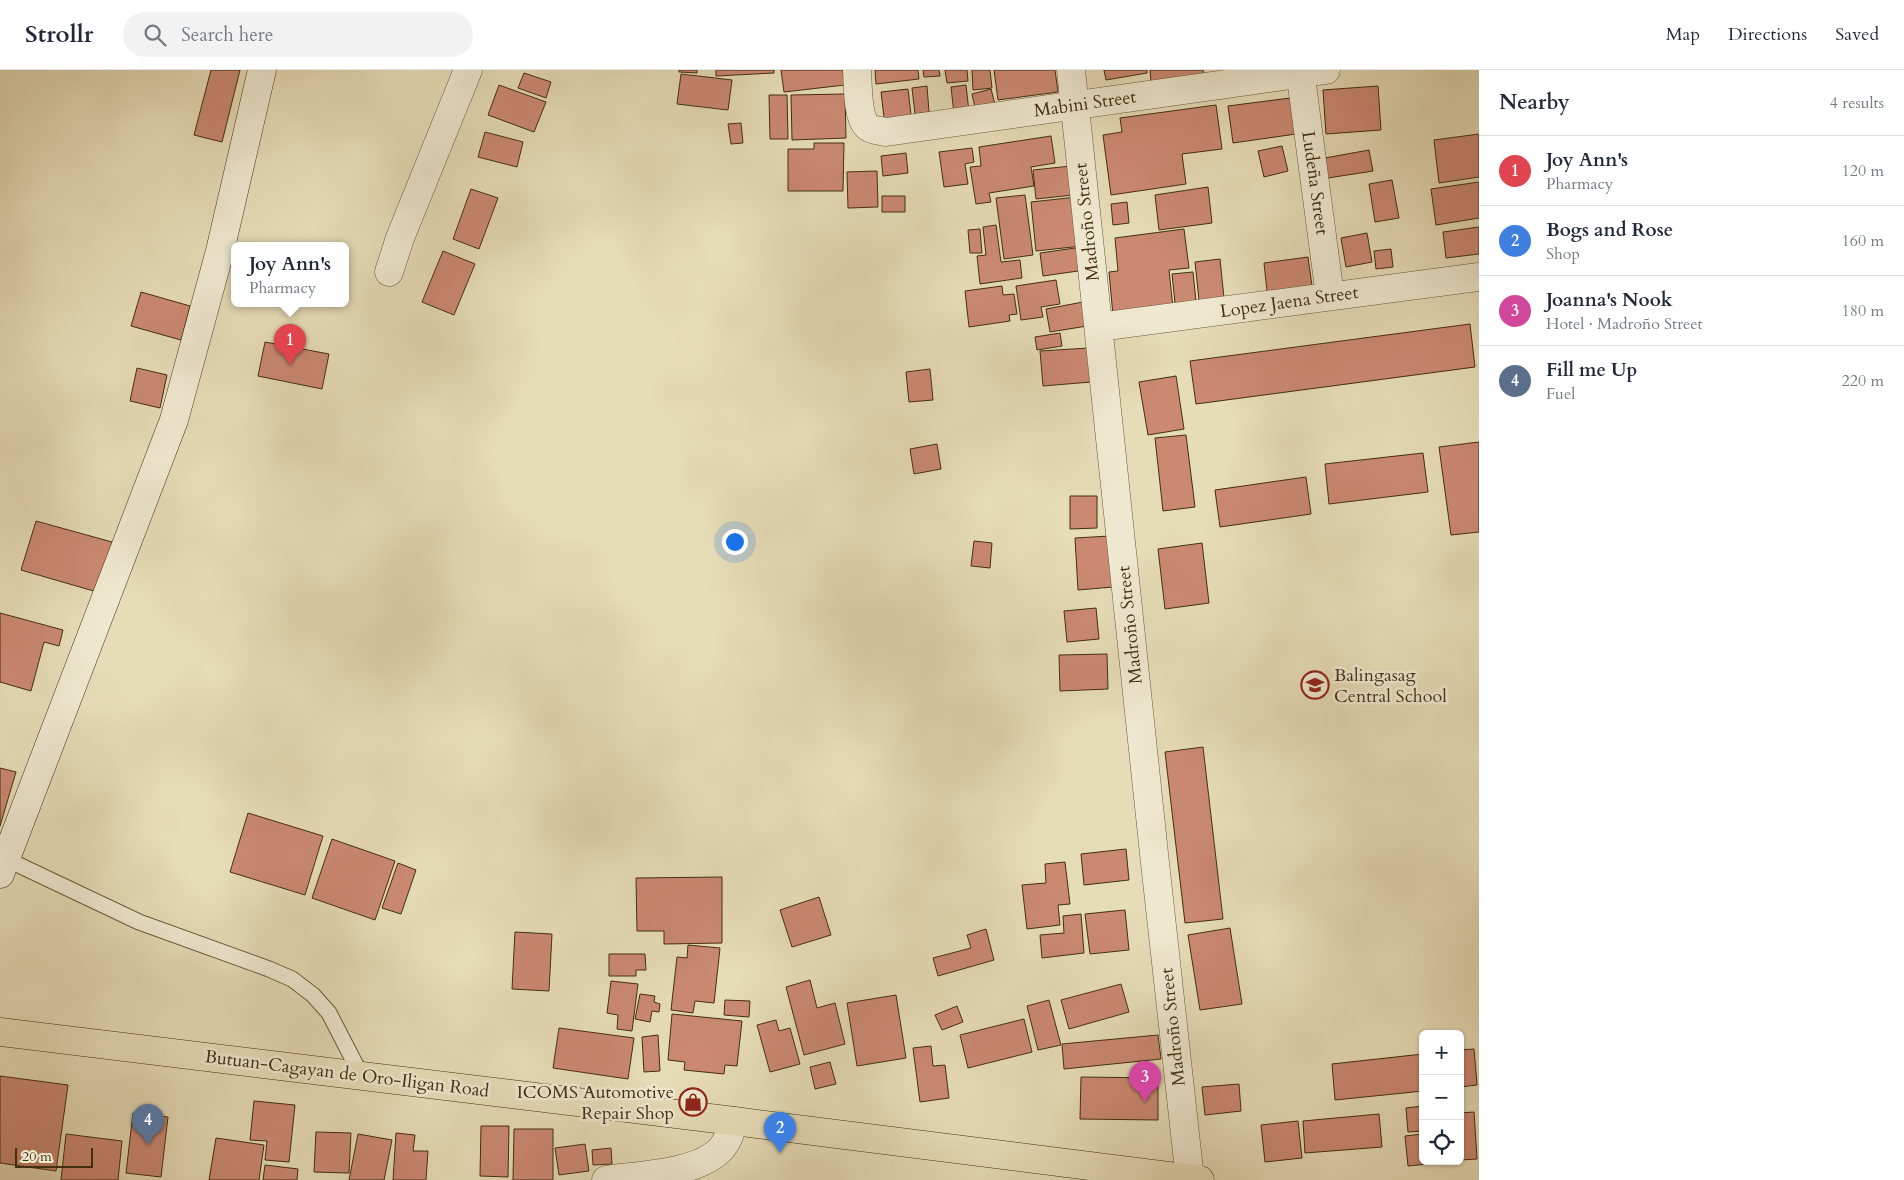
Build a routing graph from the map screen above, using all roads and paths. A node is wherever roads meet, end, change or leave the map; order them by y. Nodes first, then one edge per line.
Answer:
1 (262, 70) edge
2 (468, 70) edge
3 (857, 70) edge
4 (1071, 70) edge
5 (1309, 71) edge
6 (1074, 105) junction
7 (389, 272) dead end
8 (1479, 277) edge
9 (1330, 296) junction
10 (1099, 327) junction
11 (3, 867) edge
12 (0, 1032) edge
13 (361, 1076) junction
14 (734, 1121) junction
15 (606, 1180) edge
16 (1195, 1180) edge

1 - 11 street
2 - 7 street
3 - 6 street, Mabini Street
4 - 6 street, Madroño Street
5 - 6 street, Mabini Street
5 - 9 street, Ludeña Street
6 - 10 street, Madroño Street
8 - 9 street, Lopez Jaena Street
9 - 10 street, Lopez Jaena Street
10 - 16 street, Madroño Street
11 - 13 lane
12 - 13 highway, Butuan-Cagayan de Oro-Iligan Road
13 - 14 highway, Butuan-Cagayan de Oro-Iligan Road
14 - 15 street
14 - 16 highway, Butuan-Cagayan de Oro-Iligan Road

